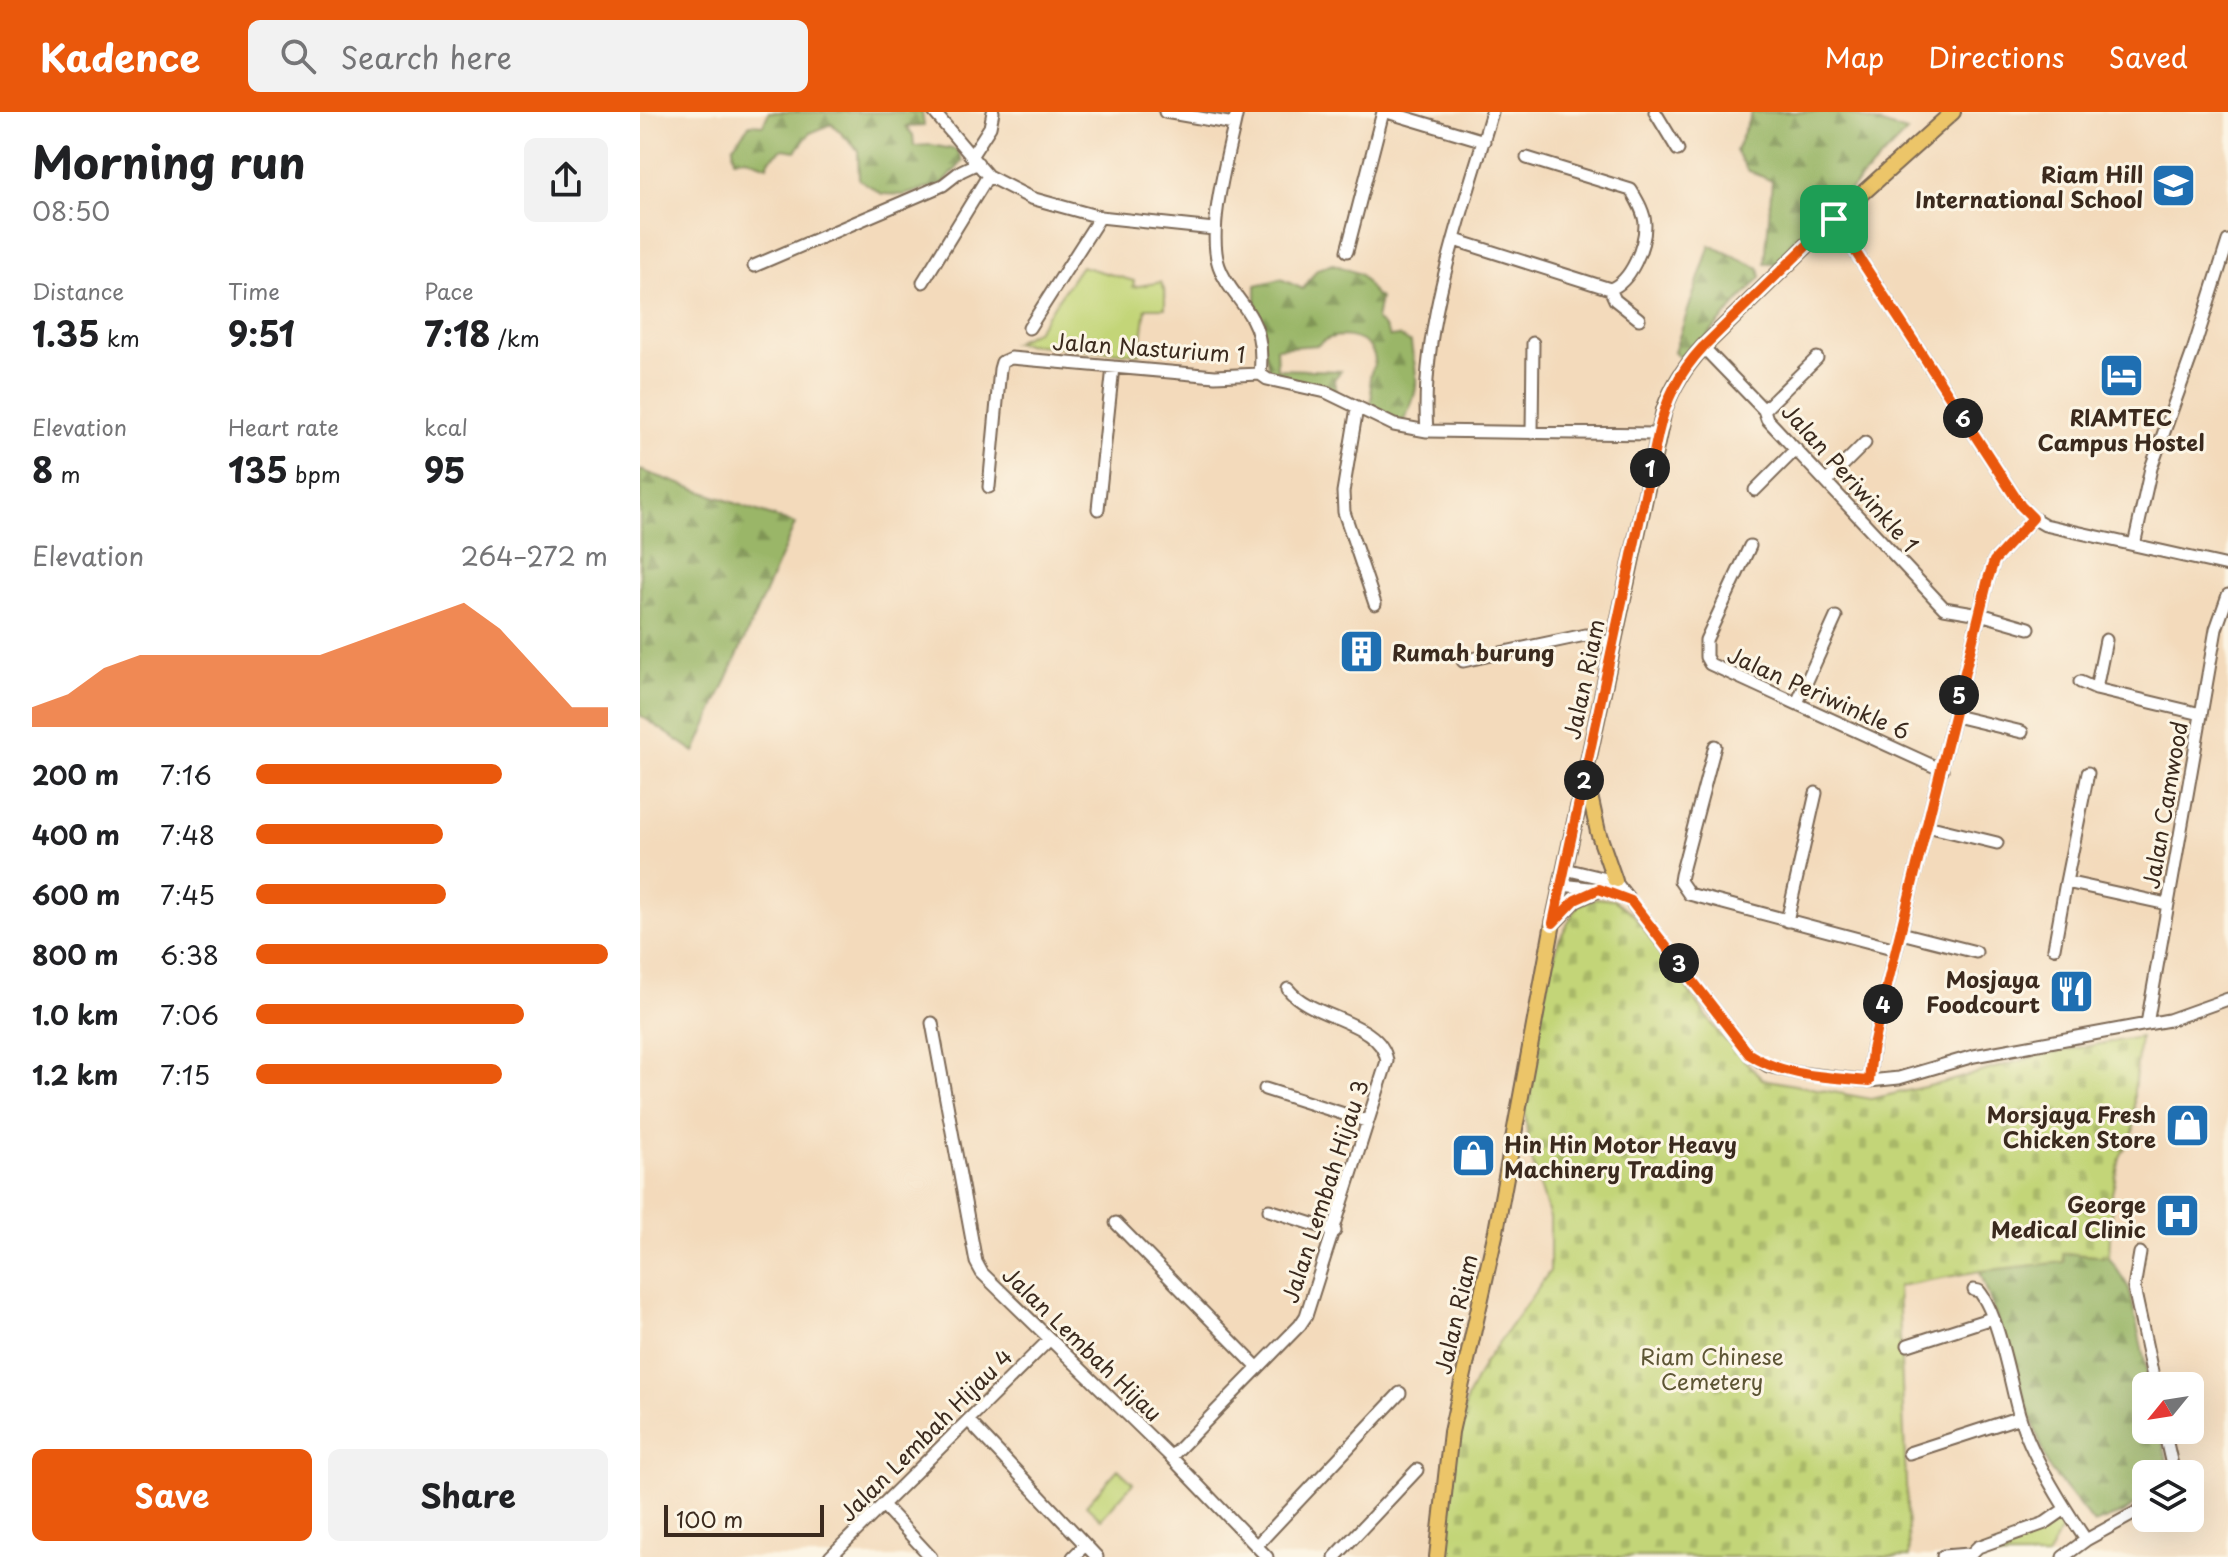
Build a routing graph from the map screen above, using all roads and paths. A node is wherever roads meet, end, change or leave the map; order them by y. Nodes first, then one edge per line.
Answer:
1 (934, 112) edge
2 (993, 112) edge
3 (1165, 112) edge
4 (1385, 112) edge
5 (1492, 112) edge
6 (1655, 112) edge
7 (1953, 112) edge
8 (1235, 118) edge
9 (1484, 141) junction
10 (1678, 150) dead end
11 (1527, 158) dead end
12 (975, 159) junction
13 (988, 176) junction
14 (1100, 217) junction
15 (1834, 219) junction
16 (1214, 229) junction
17 (1455, 240) junction
18 (2228, 241) edge
19 (1347, 251) dead end
20 (754, 266) dead end
21 (923, 282) dead end
22 (1610, 289) junction
23 (1639, 319) dead end
24 (1029, 328) dead end
25 (1533, 343) dead end
26 (1703, 347) junction
27 (1817, 358) dead end
28 (1113, 367) junction
29 (1260, 374) junction
30 (1357, 408) junction
31 (1764, 410) junction
32 (1427, 431) junction
33 (1532, 433) junction
34 (1658, 434) junction
35 (1865, 443) dead end
36 (1796, 449) junction
37 (1827, 481) junction
38 (989, 487) dead end
39 (1755, 490) dead end
40 (1098, 509) dead end
41 (2033, 518) junction
42 (2134, 545) junction
43 (1750, 546) dead end
44 (2228, 566) edge
45 (2228, 595) edge
46 (1375, 604) dead end
47 (1980, 614) junction
48 (1836, 617) dead end
49 (2029, 628) dead end
50 (2106, 640) dead end
51 (1613, 644) junction
52 (1463, 661) dead end
53 (2080, 682) dead end
54 (2096, 689) junction
55 (1797, 703) junction
56 (2201, 714) junction
57 (1955, 716) junction
58 (2022, 732) dead end
59 (1715, 746) dead end
60 (1942, 770) junction
61 (1585, 773) junction
62 (2088, 773) dead end
63 (1816, 793) dead end
64 (1927, 826) junction
65 (1997, 843) dead end
66 (1565, 869) junction
67 (1615, 881) junction
68 (2066, 882) junction
69 (1561, 885) junction
70 (1599, 889) junction
71 (1631, 901) junction
72 (2167, 904) junction
73 (1787, 921) junction
74 (1553, 923) junction
75 (1901, 933) junction
76 (2054, 948) dead end
77 (1896, 949) junction
78 (1976, 952) dead end
79 (1288, 989) dead end
80 (2228, 999) edge
81 (932, 1023) dead end
82 (2147, 1024) junction
83 (1869, 1081) junction
84 (1265, 1089) dead end
85 (1366, 1121) junction
86 (1269, 1210) dead end
87 (1116, 1223) dead end
88 (1335, 1231) junction
89 (2140, 1253) dead end
90 (1974, 1290) dead end
91 (1992, 1318) junction
92 (1049, 1340) junction
93 (1908, 1345) dead end
94 (1258, 1368) junction
95 (2152, 1372) edge
96 (1400, 1393) dead end
97 (2020, 1417) junction
98 (968, 1420) junction
99 (1909, 1453) dead end
100 (1171, 1457) junction
101 (1417, 1470) dead end
102 (883, 1505) junction
103 (2065, 1509) junction
104 (2132, 1515) edge
105 (2086, 1540) junction
106 (1085, 1545) junction
107 (1256, 1546) junction
108 (1968, 1555) edge
109 (1943, 1556) edge
110 (830, 1557) edge
111 (931, 1557) edge
112 (1073, 1557) edge
113 (1097, 1557) edge
114 (1267, 1557) edge
115 (1335, 1557) edge
116 (1437, 1557) edge
117 (2063, 1557) edge

1 - 12 street
2 - 12 street
3 - 8 street
4 - 9 street
4 - 19 street
5 - 9 street
6 - 10 street
7 - 15 main road, Jalan Riam
8 - 16 street
9 - 17 street
11 - 22 street
12 - 13 street
12 - 20 street
13 - 14 street
13 - 21 street
14 - 16 street
14 - 24 street
15 - 26 main road, Jalan Riam
15 - 41 street
16 - 29 street
17 - 22 street
17 - 32 street
18 - 42 street
22 - 23 street
25 - 33 street
26 - 31 street, Jalan Periwinkle 1
26 - 34 main road, Jalan Riam
27 - 31 street
28 - 29 street, Jalan Nasturium 1
28 - 38 street, Jalan Nasturium 1
28 - 40 street
29 - 30 street, Jalan Nasturium 1
30 - 32 street, Jalan Nasturium 1
30 - 46 street
31 - 36 street, Jalan Periwinkle 1
32 - 33 street, Jalan Nasturium 1
33 - 34 street, Jalan Nasturium 1
34 - 51 main road, Jalan Riam
35 - 37 street
36 - 37 street, Jalan Periwinkle 1
36 - 39 street
37 - 47 street, Jalan Periwinkle 1
41 - 42 street
41 - 47 street
42 - 44 street
43 - 55 street, Jalan Periwinkle 6
45 - 56 street, Jalan Camwood
47 - 49 street, Jalan Periwinkle 1
47 - 57 street
48 - 55 street
50 - 54 street
51 - 52 street
51 - 61 main road, Jalan Riam
53 - 54 street
54 - 56 street
55 - 60 street, Jalan Periwinkle 6
56 - 72 street, Jalan Camwood
57 - 58 street
57 - 60 street
59 - 73 street
60 - 64 street
61 - 66 main road, Jalan Riam
61 - 67 main road
62 - 68 street
63 - 73 street
64 - 65 street
64 - 75 street
66 - 67 street
66 - 69 main road, Jalan Riam
67 - 71 street
68 - 72 street
68 - 76 street
69 - 70 street
69 - 74 main road, Jalan Riam
70 - 71 street
70 - 74 main road
71 - 83 street
72 - 82 street, Jalan Camwood
73 - 77 street
74 - 116 main road, Jalan Riam
75 - 77 street
75 - 78 street
77 - 83 street
79 - 85 street, Jalan Lembah Hijau 3
80 - 82 street
81 - 92 street, Jalan Lembah Hijau
82 - 83 street
84 - 85 street
85 - 88 street, Jalan Lembah Hijau 3
86 - 88 street
87 - 94 street
88 - 94 street, Jalan Lembah Hijau 3
89 - 95 street
90 - 91 street
91 - 93 street
91 - 97 street
92 - 98 street, Jalan Lembah Hijau 4
92 - 100 street, Jalan Lembah Hijau
94 - 100 street, Jalan Lembah Hijau 3
96 - 107 street
97 - 99 street
97 - 103 street
98 - 102 street, Jalan Lembah Hijau 4
98 - 106 street
100 - 107 street, Jalan Lembah Hijau
101 - 115 street
102 - 110 street, Jalan Lembah Hijau 4
102 - 111 street
103 - 105 street
103 - 108 street
104 - 105 street
105 - 117 street
106 - 112 street
106 - 113 street
107 - 114 street, Jalan Lembah Hijau
108 - 109 street

